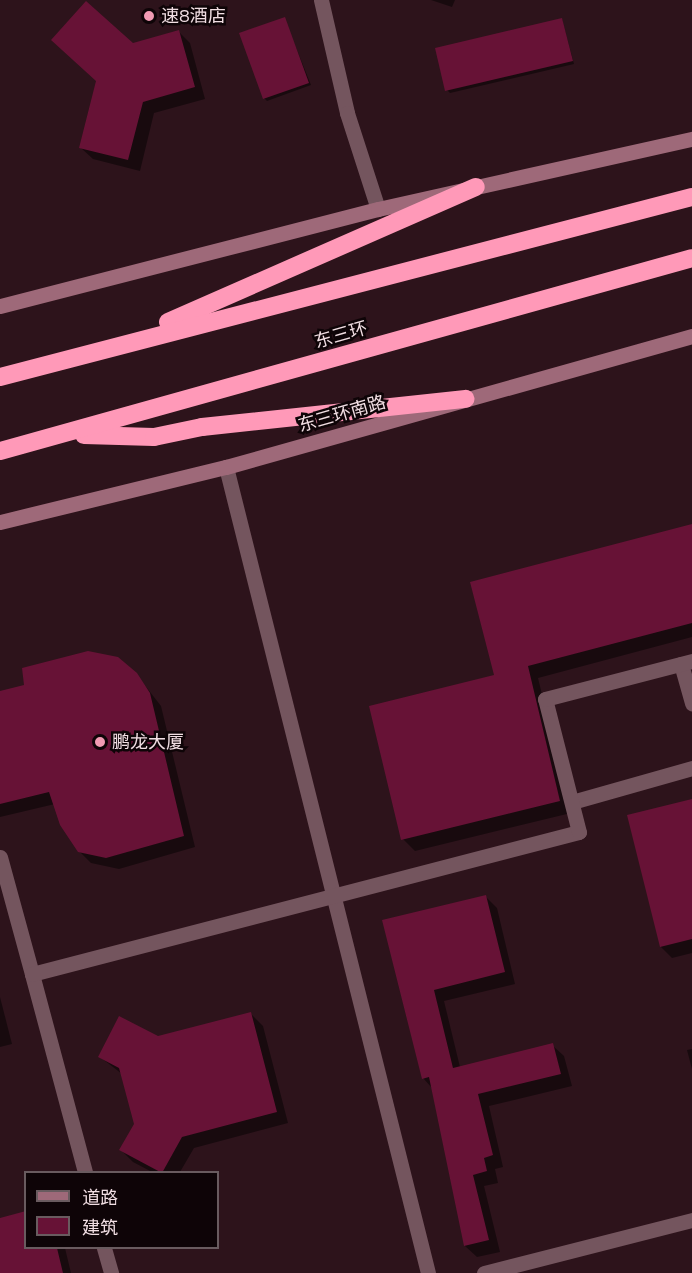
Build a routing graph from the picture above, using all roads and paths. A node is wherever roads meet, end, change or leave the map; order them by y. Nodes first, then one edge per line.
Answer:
1 (321, 0) edge
2 (692, 138) edge
3 (476, 186) junction
4 (692, 197) edge
5 (378, 209) junction
6 (692, 258) edge
7 (0, 306) edge
8 (692, 336) edge
9 (120, 344) junction
10 (0, 377) edge
11 (466, 399) junction
12 (67, 434) junction
13 (0, 451) edge
14 (226, 467) junction
15 (0, 522) edge
16 (686, 662) edge
17 (692, 703) edge
18 (692, 768) edge
19 (572, 802) junction
20 (0, 857) edge
21 (333, 895) junction
22 (32, 974) junction
23 (84, 1171) edge
24 (692, 1220) edge
25 (104, 1249) edge
26 (111, 1273) edge
27 (428, 1273) edge
28 (484, 1273) edge

1 - 5 street
2 - 3 street
3 - 5 street
3 - 9 highway
4 - 9 highway
5 - 7 street
6 - 12 highway, 东三环
8 - 11 street, 东三环南路
9 - 10 highway
11 - 12 highway
11 - 14 street, 东三环南路
12 - 13 highway, 东三环
14 - 15 street, 东三环南路
14 - 21 street
16 - 17 street
16 - 19 street
18 - 19 street
19 - 21 street
20 - 22 street
21 - 22 street
21 - 27 street
22 - 23 street
24 - 28 street
25 - 26 street

